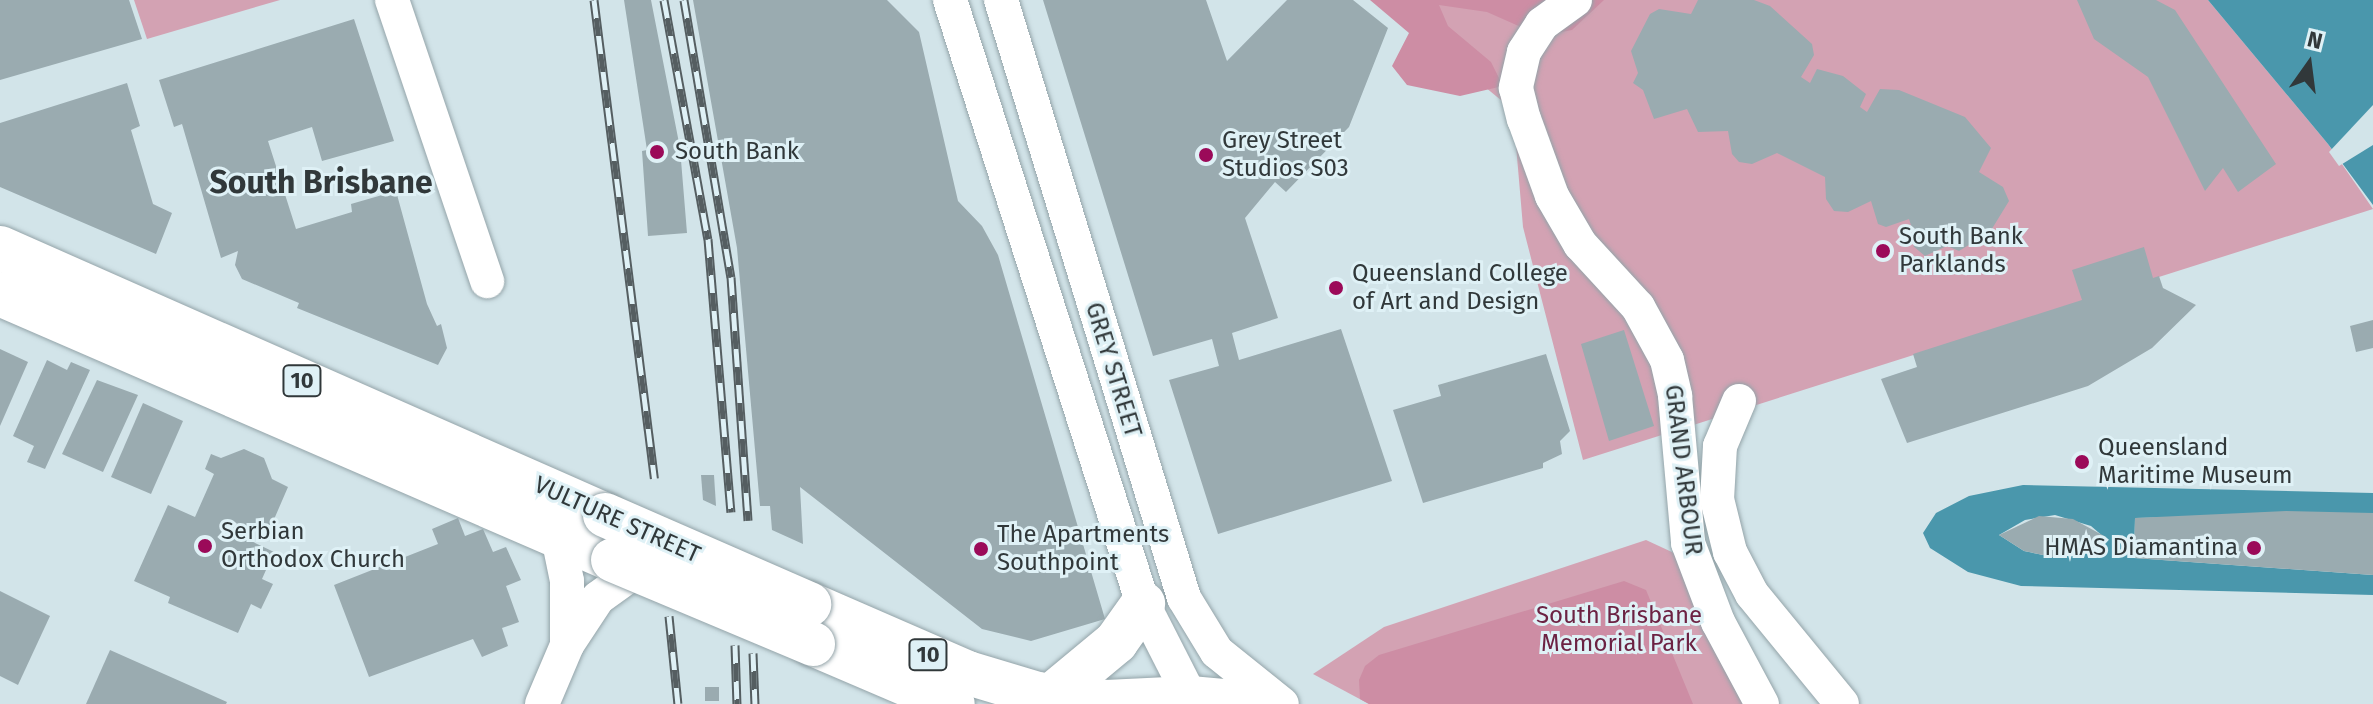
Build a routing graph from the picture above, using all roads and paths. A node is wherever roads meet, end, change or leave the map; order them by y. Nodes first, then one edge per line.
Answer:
1 (392, 0) edge
2 (950, 0) edge
3 (1001, 0) edge
4 (1575, 0) edge
5 (0, 248) edge
6 (487, 281) dead end
7 (0, 294) edge
8 (1739, 401) dead end
9 (558, 537) junction
10 (622, 570) junction
11 (1143, 604) junction
12 (811, 624) junction
13 (567, 645) junction
14 (1051, 696) junction
15 (1192, 701) edge
16 (542, 704) edge
17 (953, 704) edge
18 (1256, 704) edge
19 (1282, 704) edge
20 (1762, 704) edge
21 (1842, 704) edge

1 - 6 street
2 - 11 street, GREY STREET
3 - 19 street, GREY STREET
4 - 20 street, GRAND ARBOUR
5 - 12 main road, VULTURE STREET / 10, bridge
7 - 9 main road, VULTURE STREET / 10
8 - 21 street
9 - 10 main road, VULTURE STREET / 10
9 - 13 street
10 - 12 main road, VULTURE STREET / 10, bridge
10 - 13 street
11 - 14 main road
11 - 15 street, GREY STREET
12 - 14 main road, VULTURE STREET / 10
12 - 17 main road, VULTURE STREET / 10
13 - 16 street
14 - 15 main road, VULTURE STREET / 10
15 - 18 main road, VULTURE STREET / 10

